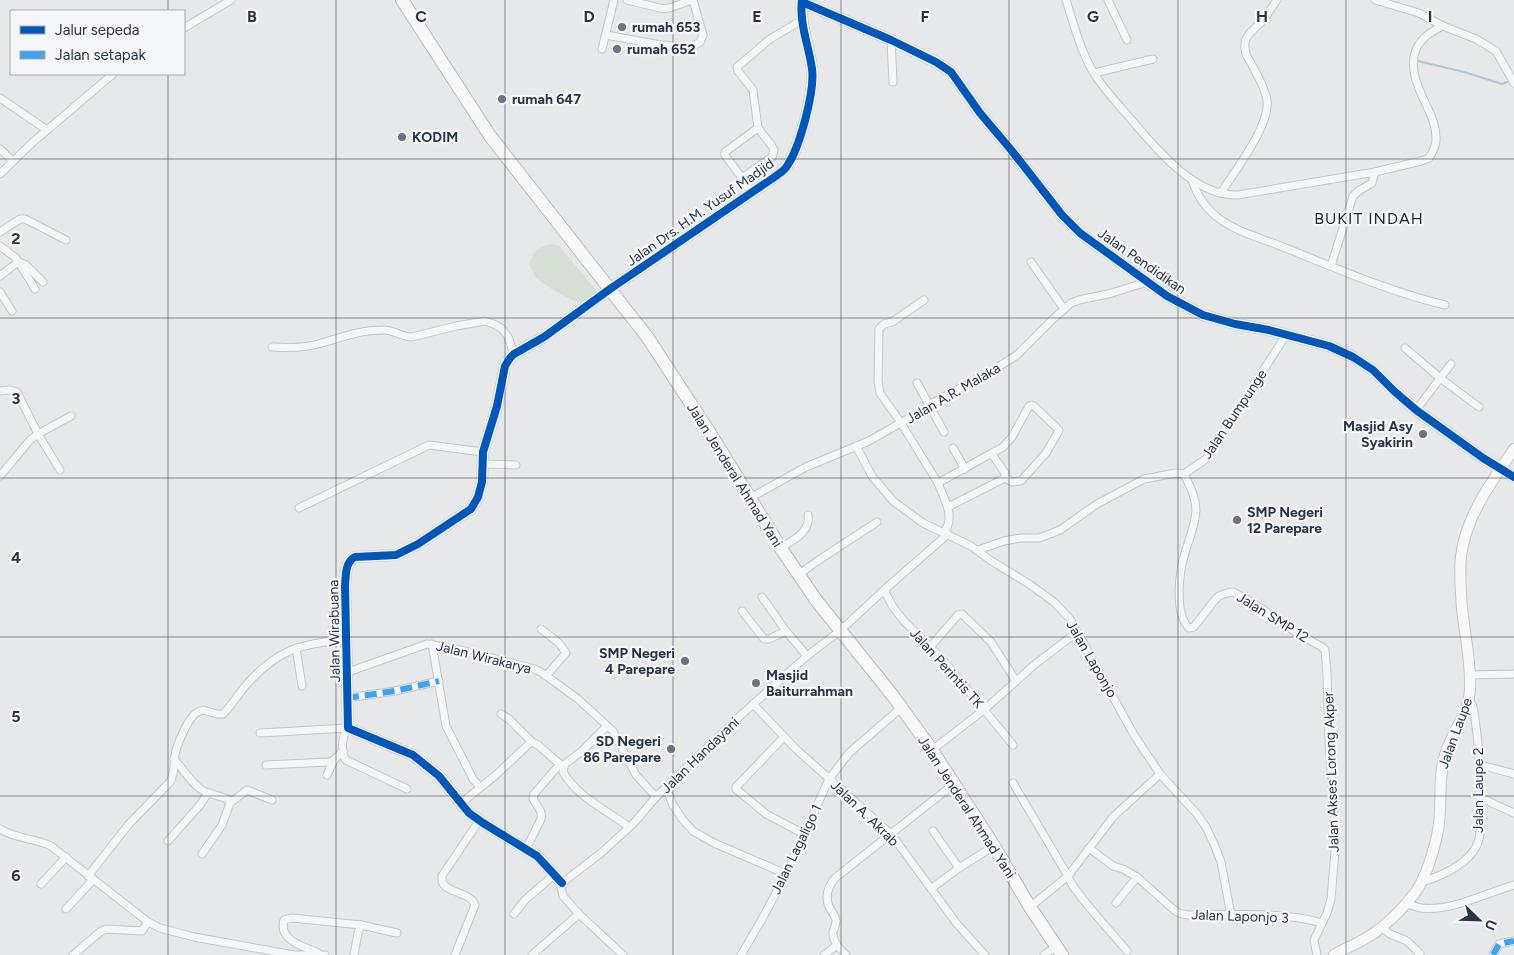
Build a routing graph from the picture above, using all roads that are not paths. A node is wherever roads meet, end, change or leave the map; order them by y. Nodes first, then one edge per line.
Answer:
1 (231, 0) edge
2 (402, 0) edge
3 (614, 0) edge
4 (627, 0) edge
5 (693, 0) edge
6 (1066, 0) edge
7 (1108, 0) edge
8 (1277, 0) edge
9 (1375, 0) edge
10 (802, 1) edge
11 (672, 4) edge
12 (802, 20) junction
13 (1443, 26) junction
14 (185, 27) edge
15 (606, 35) junction
16 (891, 40) junction
17 (1127, 40) dead end
18 (602, 49) dead end
19 (1153, 59) dead end
20 (1094, 73) junction
21 (112, 75) edge
22 (892, 82) dead end
23 (1514, 83) edge
24 (0, 98) edge
25 (758, 128) junction
26 (47, 130) junction
27 (0, 149) edge
28 (13, 161) junction
29 (1375, 172) junction
30 (0, 174) edge
31 (742, 178) junction
32 (1192, 180) junction
33 (751, 193) junction
34 (1221, 193) junction
35 (0, 232) edge
36 (66, 240) dead end
37 (0, 246) edge
38 (18, 262) junction
39 (1031, 262) dead end
40 (1331, 266) junction
41 (0, 276) edge
42 (43, 282) dead end
43 (1147, 282) junction
44 (35, 289) dead end
45 (610, 290) junction
46 (0, 292) edge
47 (924, 300) dead end
48 (1446, 305) dead end
49 (1064, 309) junction
50 (12, 311) dead end
51 (1286, 335) junction
52 (272, 348) dead end
53 (1405, 348) dead end
54 (514, 354) junction
55 (1451, 364) dead end
56 (1440, 378) junction
57 (917, 383) dead end
58 (0, 391) edge
59 (929, 405) junction
60 (1479, 406) dead end
61 (1416, 410) junction
62 (71, 416) dead end
63 (901, 423) junction
64 (944, 432) dead end
65 (38, 434) junction
66 (856, 446) junction
67 (953, 448) dead end
68 (1514, 449) edge
69 (483, 452) junction
70 (992, 454) junction
71 (484, 464) junction
72 (516, 465) dead end
73 (965, 469) junction
74 (1501, 469) junction
75 (60, 470) dead end
76 (1184, 474) junction
77 (0, 476) edge
78 (1514, 477) edge
79 (1006, 478) junction
80 (938, 483) junction
81 (750, 498) junction
82 (299, 508) dead end
83 (948, 508) junction
84 (808, 515) dead end
85 (876, 522) dead end
86 (946, 533) junction
87 (781, 548) junction
88 (978, 550) junction
89 (799, 574) junction
90 (884, 590) junction
91 (762, 597) dead end
92 (742, 611) dead end
93 (541, 629) dead end
94 (841, 630) junction
95 (786, 631) junction
96 (1077, 632) junction
97 (346, 640) junction
98 (432, 644) junction
99 (930, 647) junction
100 (1322, 647) joint
101 (296, 648) junction
102 (807, 656) junction
103 (348, 672) junction
104 (1470, 674) junction
105 (1514, 674) edge
106 (546, 676) junction
107 (439, 681) junction
108 (1016, 681) junction
109 (302, 686) dead end
110 (347, 698) junction
111 (1469, 699) junction
112 (753, 704) junction
113 (901, 708) junction
114 (984, 709) junction
115 (501, 714) dead end
116 (607, 726) junction
117 (348, 728) junction
118 (260, 733) dead end
119 (784, 737) junction
120 (532, 742) junction
121 (1014, 745) dead end
122 (932, 750) junction
123 (343, 751) junction
124 (174, 759) junction
125 (334, 760) junction
126 (266, 765) dead end
127 (562, 765) junction
128 (1481, 765) junction
129 (1160, 774) junction
130 (1514, 774) edge
131 (327, 776) dead end
132 (829, 779) junction
133 (1013, 783) dead end
134 (954, 784) junction
135 (480, 787) junction
136 (666, 788) junction
137 (407, 789) dead end
138 (208, 792) junction
139 (656, 797) junction
140 (1481, 798) junction
141 (272, 800) dead end
142 (230, 803) junction
143 (460, 804) junction
144 (1514, 813) edge
145 (479, 821) junction
146 (629, 827) junction
147 (0, 829) edge
148 (933, 831) dead end
149 (804, 834) junction
150 (891, 834) junction
151 (168, 841) dead end
152 (994, 846) junction
153 (1089, 848) junction
154 (526, 849) junction
155 (202, 854) dead end
156 (66, 857) junction
157 (959, 868) junction
158 (555, 874) junction
159 (786, 874) junction
160 (1068, 876) junction
161 (1137, 877) junction
162 (90, 878) junction
163 (1422, 882) junction
164 (562, 883) junction
165 (41, 884) dead end
166 (1514, 886) edge
167 (932, 888) junction
168 (1406, 902) junction
169 (1116, 903) dead end
170 (1030, 907) junction
171 (66, 909) dead end
172 (514, 914) dead end
173 (579, 914) junction
174 (1231, 915) junction
175 (148, 922) junction
176 (1322, 923) junction
177 (361, 925) junction
178 (1382, 928) junction
179 (397, 933) dead end
180 (1514, 941) edge
181 (837, 945) junction
182 (1127, 950) dead end
183 (1059, 951) edge
184 (1420, 954) edge
185 (73, 955) edge
186 (323, 955) edge
187 (354, 955) edge
188 (455, 955) edge
189 (532, 955) edge
190 (623, 955) edge
191 (741, 955) edge
192 (824, 955) edge
193 (846, 955) edge
194 (985, 955) edge
195 (1044, 955) edge
196 (1317, 955) edge
197 (1334, 955) edge
198 (1493, 955) edge

1 - 14 street
2 - 45 highway, Jalan Jenderal Ahmad Yani
3 - 15 street
4 - 11 street
5 - 11 street
5 - 15 street
6 - 20 street
7 - 17 street
8 - 34 street
9 - 13 street
10 - 12 street, Jalan Drs. H.M. Yusuf Madjid
10 - 16 street, Jalan Pendidikan
12 - 25 street
12 - 33 street, Jalan Drs. H.M. Yusuf Madjid
13 - 23 street
13 - 29 street
15 - 18 street
16 - 22 street
16 - 43 street, Jalan Pendidikan
19 - 20 street
20 - 32 street
21 - 26 street
24 - 26 street
25 - 31 street
25 - 31 street
26 - 28 street
27 - 28 street
28 - 30 street
29 - 34 street
29 - 40 street
31 - 33 street
32 - 34 street
32 - 40 street
33 - 45 street, Jalan Drs. H.M. Yusuf Madjid
35 - 36 street
37 - 38 street
38 - 41 street
38 - 42 street
38 - 44 street
39 - 49 street
40 - 48 street
43 - 49 street, Jalan A.R. Malaka
43 - 51 street, Jalan Pendidikan
45 - 54 street
45 - 81 highway, Jalan Jenderal Ahmad Yani
46 - 50 street
47 - 63 street
49 - 59 street, Jalan A.R. Malaka
51 - 61 street, Jalan Pendidikan
51 - 76 street, Jalan Bumpunge
52 - 54 street
53 - 56 street
54 - 69 street, Jalan Wirabuana
55 - 56 street
56 - 60 street
56 - 61 street
57 - 59 street
58 - 65 street
59 - 63 street, Jalan A.R. Malaka
59 - 64 street
61 - 74 street, Jalan Pendidikan
62 - 65 street
63 - 66 street, Jalan A.R. Malaka
63 - 80 street
65 - 75 street
65 - 77 street
66 - 81 street, Jalan A.R. Malaka
66 - 86 street, Jalan Laponjo
67 - 73 street
68 - 74 street, Jalan Laupe
69 - 71 street, Jalan Wirabuana
69 - 82 street
70 - 73 street
70 - 79 street
70 - 79 street
71 - 72 street
71 - 97 street, Jalan Wirabuana
73 - 80 street
74 - 78 street, Jalan Pendidikan
74 - 104 street, Jalan Laupe
76 - 88 street, Jalan Bumpunge
76 - 100 street, Jalan SMP 12
79 - 83 street
80 - 83 street
81 - 87 highway, Jalan Jenderal Ahmad Yani
83 - 86 street
84 - 87 street
85 - 89 street
86 - 88 street, Jalan Laponjo
86 - 90 street, Jalan Handayani
87 - 89 highway, Jalan Jenderal Ahmad Yani
88 - 96 street, Jalan Laponjo
89 - 94 highway, Jalan Jenderal Ahmad Yani
90 - 94 street, Jalan Handayani
90 - 99 street, Jalan Perintis TK
91 - 95 street
92 - 95 street
93 - 106 street
94 - 102 street, Jalan Handayani
94 - 113 highway, Jalan Jenderal Ahmad Yani
95 - 102 street
96 - 108 street
96 - 129 street, Jalan Laponjo
97 - 101 street
97 - 103 street, Jalan Wirabuana
98 - 103 street, Jalan Wirakarya
98 - 106 street, Jalan Wirakarya
98 - 107 street
99 - 108 street
99 - 114 street, Jalan Perintis TK
100 - 176 street, Jalan Akses Lorong Akper
101 - 109 street
101 - 124 street
102 - 112 street, Jalan Handayani
103 - 110 street, Jalan Wirabuana
104 - 105 street
104 - 111 street, Jalan Laupe
106 - 116 street, Jalan Wirakarya
107 - 110 street
107 - 135 street
108 - 114 street
110 - 117 street, Jalan Wirabuana
111 - 128 street, Jalan Laupe 2
111 - 163 street, Jalan Laupe
112 - 119 street, Jalan A. Akrab
112 - 136 street, Jalan Handayani
113 - 122 highway, Jalan Jenderal Ahmad Yani
113 - 132 street, Jalan Lagaligo 1
114 - 121 street, Jalan Perintis TK
114 - 122 street
115 - 120 street
116 - 127 street
116 - 139 street, Jalan Wirakarya
117 - 118 street
117 - 123 street
117 - 143 street
119 - 132 street, Jalan A. Akrab
119 - 149 street
120 - 127 street
120 - 135 street
122 - 134 highway, Jalan Jenderal Ahmad Yani
123 - 125 street
123 - 137 street
124 - 138 street
124 - 162 street
125 - 126 street
125 - 131 street
127 - 146 street
127 - 154 street
128 - 130 street
128 - 140 street, Jalan Laupe 2
129 - 153 street
129 - 174 street, Jalan Laponjo
132 - 149 street, Jalan Lagaligo 1
132 - 150 street, Jalan A. Akrab
133 - 160 street
134 - 150 street
134 - 152 highway, Jalan Jenderal Ahmad Yani
135 - 143 street
136 - 139 street, Jalan Handayani
136 - 159 street
138 - 142 street
138 - 151 street
139 - 146 street, Jalan Handayani
140 - 144 street
140 - 163 street, Jalan Laupe 2
141 - 142 street
142 - 155 street
143 - 145 street
145 - 154 street
145 - 188 street
146 - 164 street, Jalan Handayani
147 - 156 street
148 - 157 street
149 - 159 street, Jalan Lagaligo 1
150 - 167 street, Jalan A. Akrab
150 - 181 street
152 - 157 street
152 - 170 highway, Jalan Jenderal Ahmad Yani
153 - 160 street
153 - 161 street, Jalan Laponjo 3
154 - 158 street
156 - 162 street
156 - 165 street
157 - 167 street
158 - 164 street
158 - 172 street
159 - 191 street, Jalan Lagaligo 1
160 - 170 street
160 - 182 street
161 - 169 street
161 - 174 street, Jalan Laponjo 3
162 - 171 street
162 - 175 street
163 - 168 street, Jalan Laupe
164 - 173 street
166 - 168 street
167 - 194 street, Jalan A. Akrab
168 - 178 street, Jalan Laupe
170 - 183 highway, Jalan Jenderal Ahmad Yani
173 - 189 street
173 - 190 street
174 - 176 street, Jalan Laponjo 3
175 - 185 street
175 - 186 street
176 - 196 street, Jalan Akses Lorong Akper
177 - 179 street
177 - 186 street
177 - 187 street
178 - 184 street
178 - 197 street, Jalan Laupe
180 - 198 street
181 - 192 street
181 - 193 street
183 - 195 street

